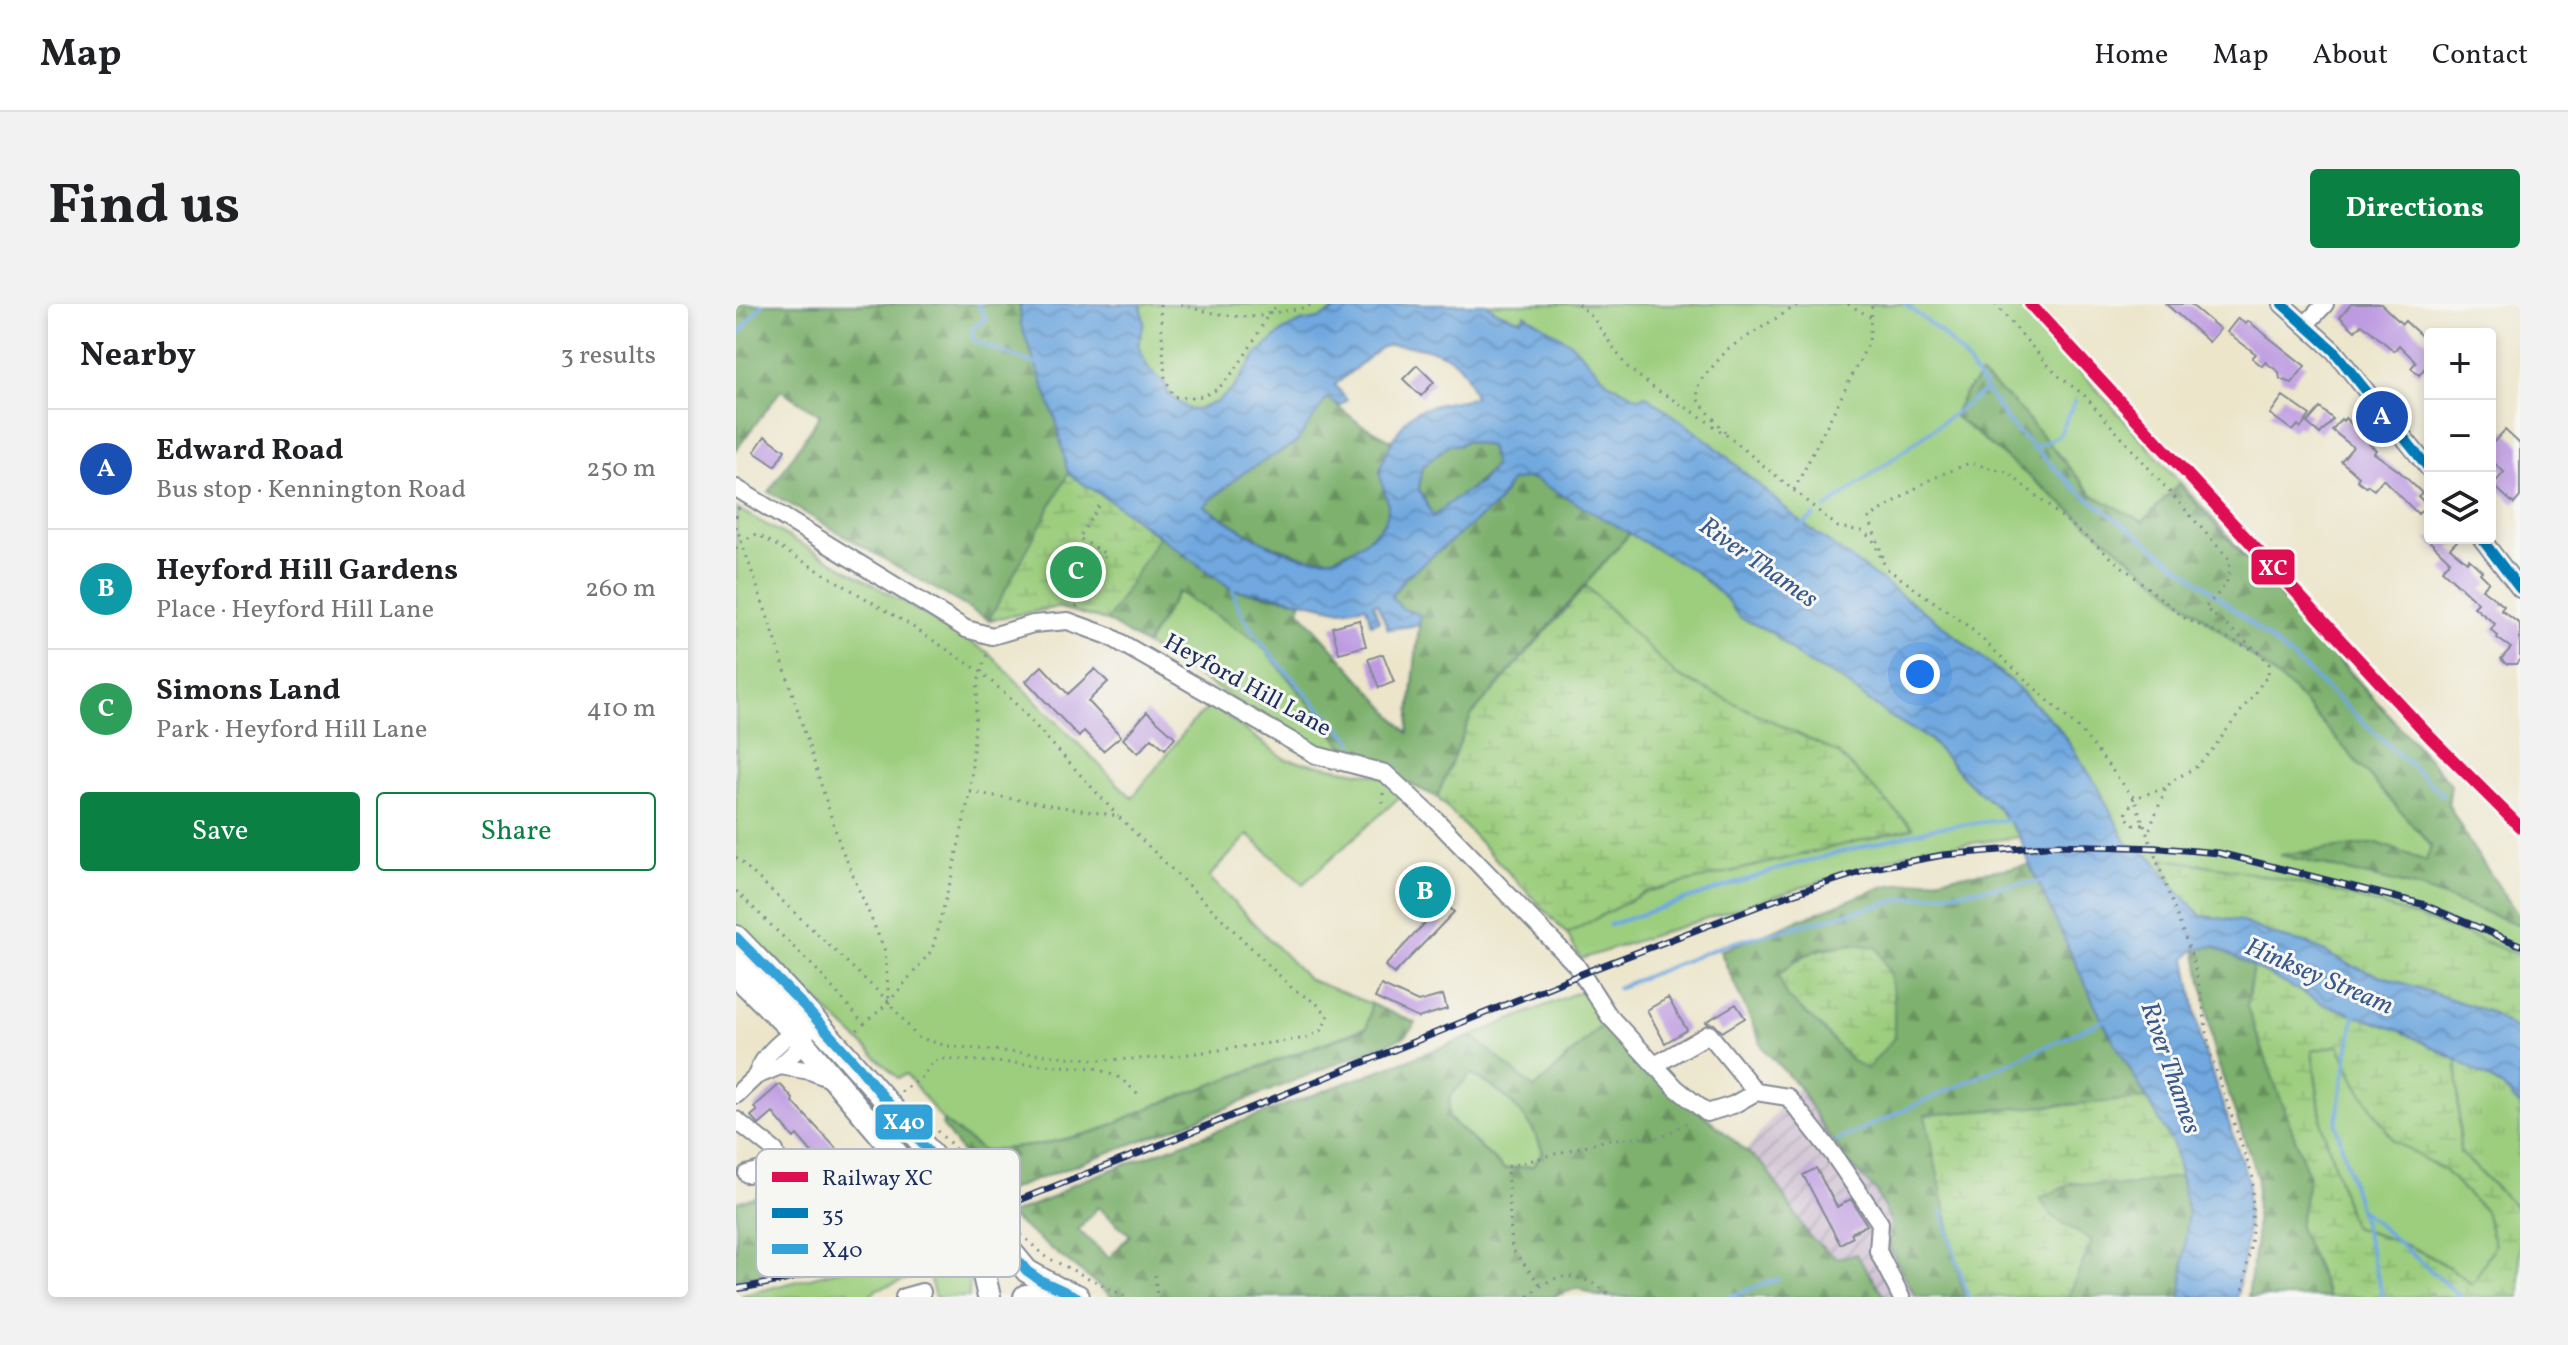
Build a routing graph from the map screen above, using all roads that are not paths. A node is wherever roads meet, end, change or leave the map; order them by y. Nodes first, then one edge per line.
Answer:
1 (2282, 304) edge
2 (2325, 304) edge
3 (2306, 324) junction
4 (2424, 463) edge
5 (736, 488) edge
6 (2486, 544) edge
7 (2520, 589) edge
8 (736, 937) edge
9 (736, 955) edge
10 (736, 975) edge
11 (806, 1032) junction
12 (1655, 1065) junction
13 (780, 1066) junction
14 (756, 1076) junction
15 (836, 1081) junction
16 (1756, 1092) junction
17 (736, 1095) edge
18 (736, 1120) edge
19 (772, 1149) edge
20 (893, 1149) edge
21 (930, 1149) edge
22 (756, 1171) edge
23 (747, 1174) dead end
24 (1020, 1263) edge
25 (984, 1277) edge
26 (922, 1292) dead end
27 (1069, 1294) edge
28 (904, 1297) edge
29 (989, 1297) edge
30 (1026, 1297) edge
31 (1901, 1297) edge

1 - 3 street
2 - 3 street
3 - 4 street
5 - 12 street, Heyford Hill Lane
6 - 7 street
8 - 11 main road
9 - 11 street
10 - 11 main road
11 - 13 street
11 - 14 street
11 - 15 main road
11 - 21 main road, bridge
12 - 16 street, Heyford Hill Lane
12 - 16 street
13 - 14 street
13 - 15 street
14 - 17 street
15 - 20 main road, bridge
16 - 31 street
18 - 19 street
22 - 23 street
24 - 27 main road, bridge
25 - 29 main road, bridge
26 - 28 street
27 - 30 highway

